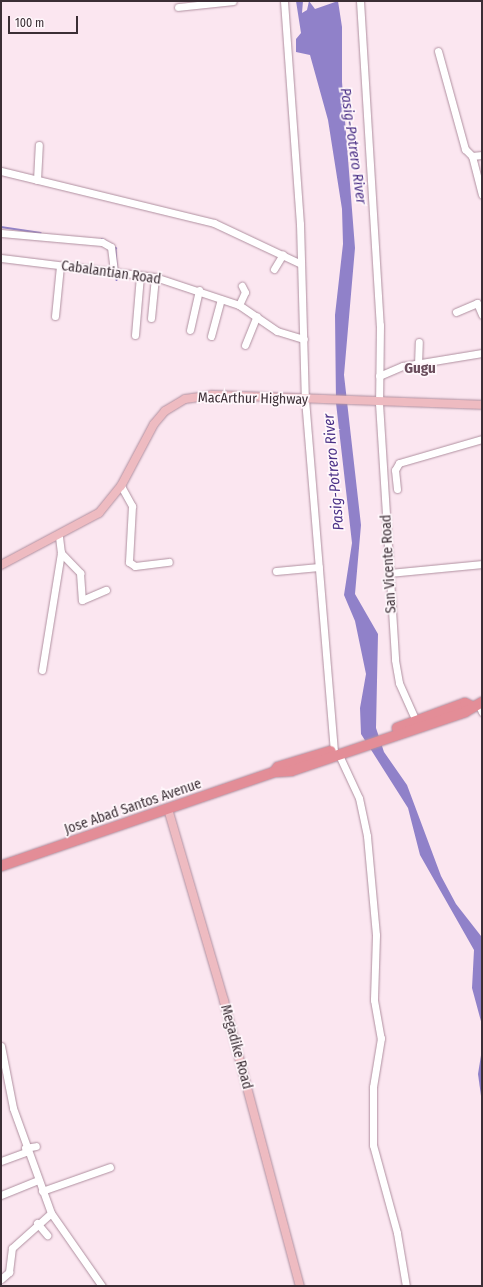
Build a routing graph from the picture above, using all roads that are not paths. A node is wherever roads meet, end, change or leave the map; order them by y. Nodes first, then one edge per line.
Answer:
1 (233, 1) edge
2 (284, 1) edge
3 (360, 1) edge
4 (178, 7) dead end
5 (438, 51) dead end
6 (39, 145) dead end
7 (482, 155) edge
8 (472, 156) junction
9 (1, 171) edge
10 (37, 180) junction
11 (482, 195) edge
12 (1, 233) edge
13 (283, 254) junction
14 (1, 258) edge
15 (301, 264) junction
16 (60, 266) junction
17 (274, 269) dead end
18 (114, 272) junction
19 (140, 275) junction
20 (155, 278) junction
21 (242, 286) dead end
22 (199, 290) junction
23 (221, 299) junction
24 (240, 306) junction
25 (456, 312) dead end
26 (482, 315) edge
27 (55, 316) dead end
28 (257, 316) junction
29 (151, 318) dead end
30 (190, 330) dead end
31 (135, 335) dead end
32 (211, 336) dead end
33 (304, 339) junction
34 (419, 342) dead end
35 (245, 344) dead end
36 (482, 353) edge
37 (418, 365) junction
38 (379, 376) junction
39 (306, 400) junction
40 (378, 403) junction
41 (482, 405) edge
42 (482, 439) edge
43 (121, 486) junction
44 (397, 489) dead end
45 (59, 537) junction
46 (61, 554) junction
47 (169, 562) dead end
48 (482, 564) edge
49 (1, 565) edge
50 (319, 567) junction
51 (276, 571) dead end
52 (390, 573) junction
53 (106, 590) dead end
54 (42, 670) dead end
55 (478, 706) edge
56 (414, 724) junction
57 (339, 751) junction
58 (168, 809) junction
59 (1, 866) edge
60 (1, 1046) edge
61 (2, 1055) edge
62 (36, 1146) dead end
63 (25, 1150) junction
64 (1, 1161) edge
65 (110, 1167) dead end
66 (38, 1180) junction
67 (42, 1191) junction
68 (1, 1195) edge
69 (51, 1213) junction
70 (37, 1223) junction
71 (47, 1235) dead end
72 (1, 1279) edge
73 (102, 1286) edge
74 (300, 1286) edge
75 (406, 1286) edge

1 - 4 street
2 - 15 street
3 - 38 street, San Vicente Road
5 - 8 street
6 - 10 street
7 - 8 street
8 - 11 street
9 - 10 street
10 - 13 street
12 - 18 street
13 - 15 street
13 - 17 street
14 - 16 street, Cabalantian Road
15 - 33 street
16 - 18 street, Cabalantian Road
16 - 27 street
18 - 19 street, Cabalantian Road
19 - 20 street, Cabalantian Road
19 - 31 street
20 - 22 street, Cabalantian Road
20 - 29 street
21 - 24 street
22 - 23 street, Cabalantian Road
22 - 30 street
23 - 24 street, Cabalantian Road
23 - 32 street
24 - 28 street, Cabalantian Road
25 - 26 street
28 - 33 street, Cabalantian Road
28 - 35 street
33 - 39 street
34 - 37 street
36 - 37 street
37 - 38 street
38 - 40 street, San Vicente Road
39 - 40 main road, MacArthur Highway
39 - 43 main road, MacArthur Highway
39 - 50 street
40 - 41 main road, MacArthur Highway
40 - 52 street, San Vicente Road
42 - 44 street
43 - 45 main road, MacArthur Highway
43 - 47 street
45 - 46 street
45 - 49 main road, MacArthur Highway
46 - 53 street
46 - 54 street
48 - 52 street
50 - 51 street
50 - 57 street
52 - 56 street, San Vicente Road
55 - 56 highway, Jose Abad Santos Avenue
56 - 57 highway, Jose Abad Santos Avenue
57 - 58 highway, Jose Abad Santos Avenue
57 - 75 street
58 - 59 highway, Jose Abad Santos Avenue
58 - 74 main road, Megadike Road
60 - 61 street
61 - 63 street
62 - 63 street
63 - 64 street
63 - 66 street
65 - 67 street
66 - 67 street
66 - 68 street
67 - 69 street
69 - 70 street
69 - 73 street
70 - 71 street
70 - 72 street

